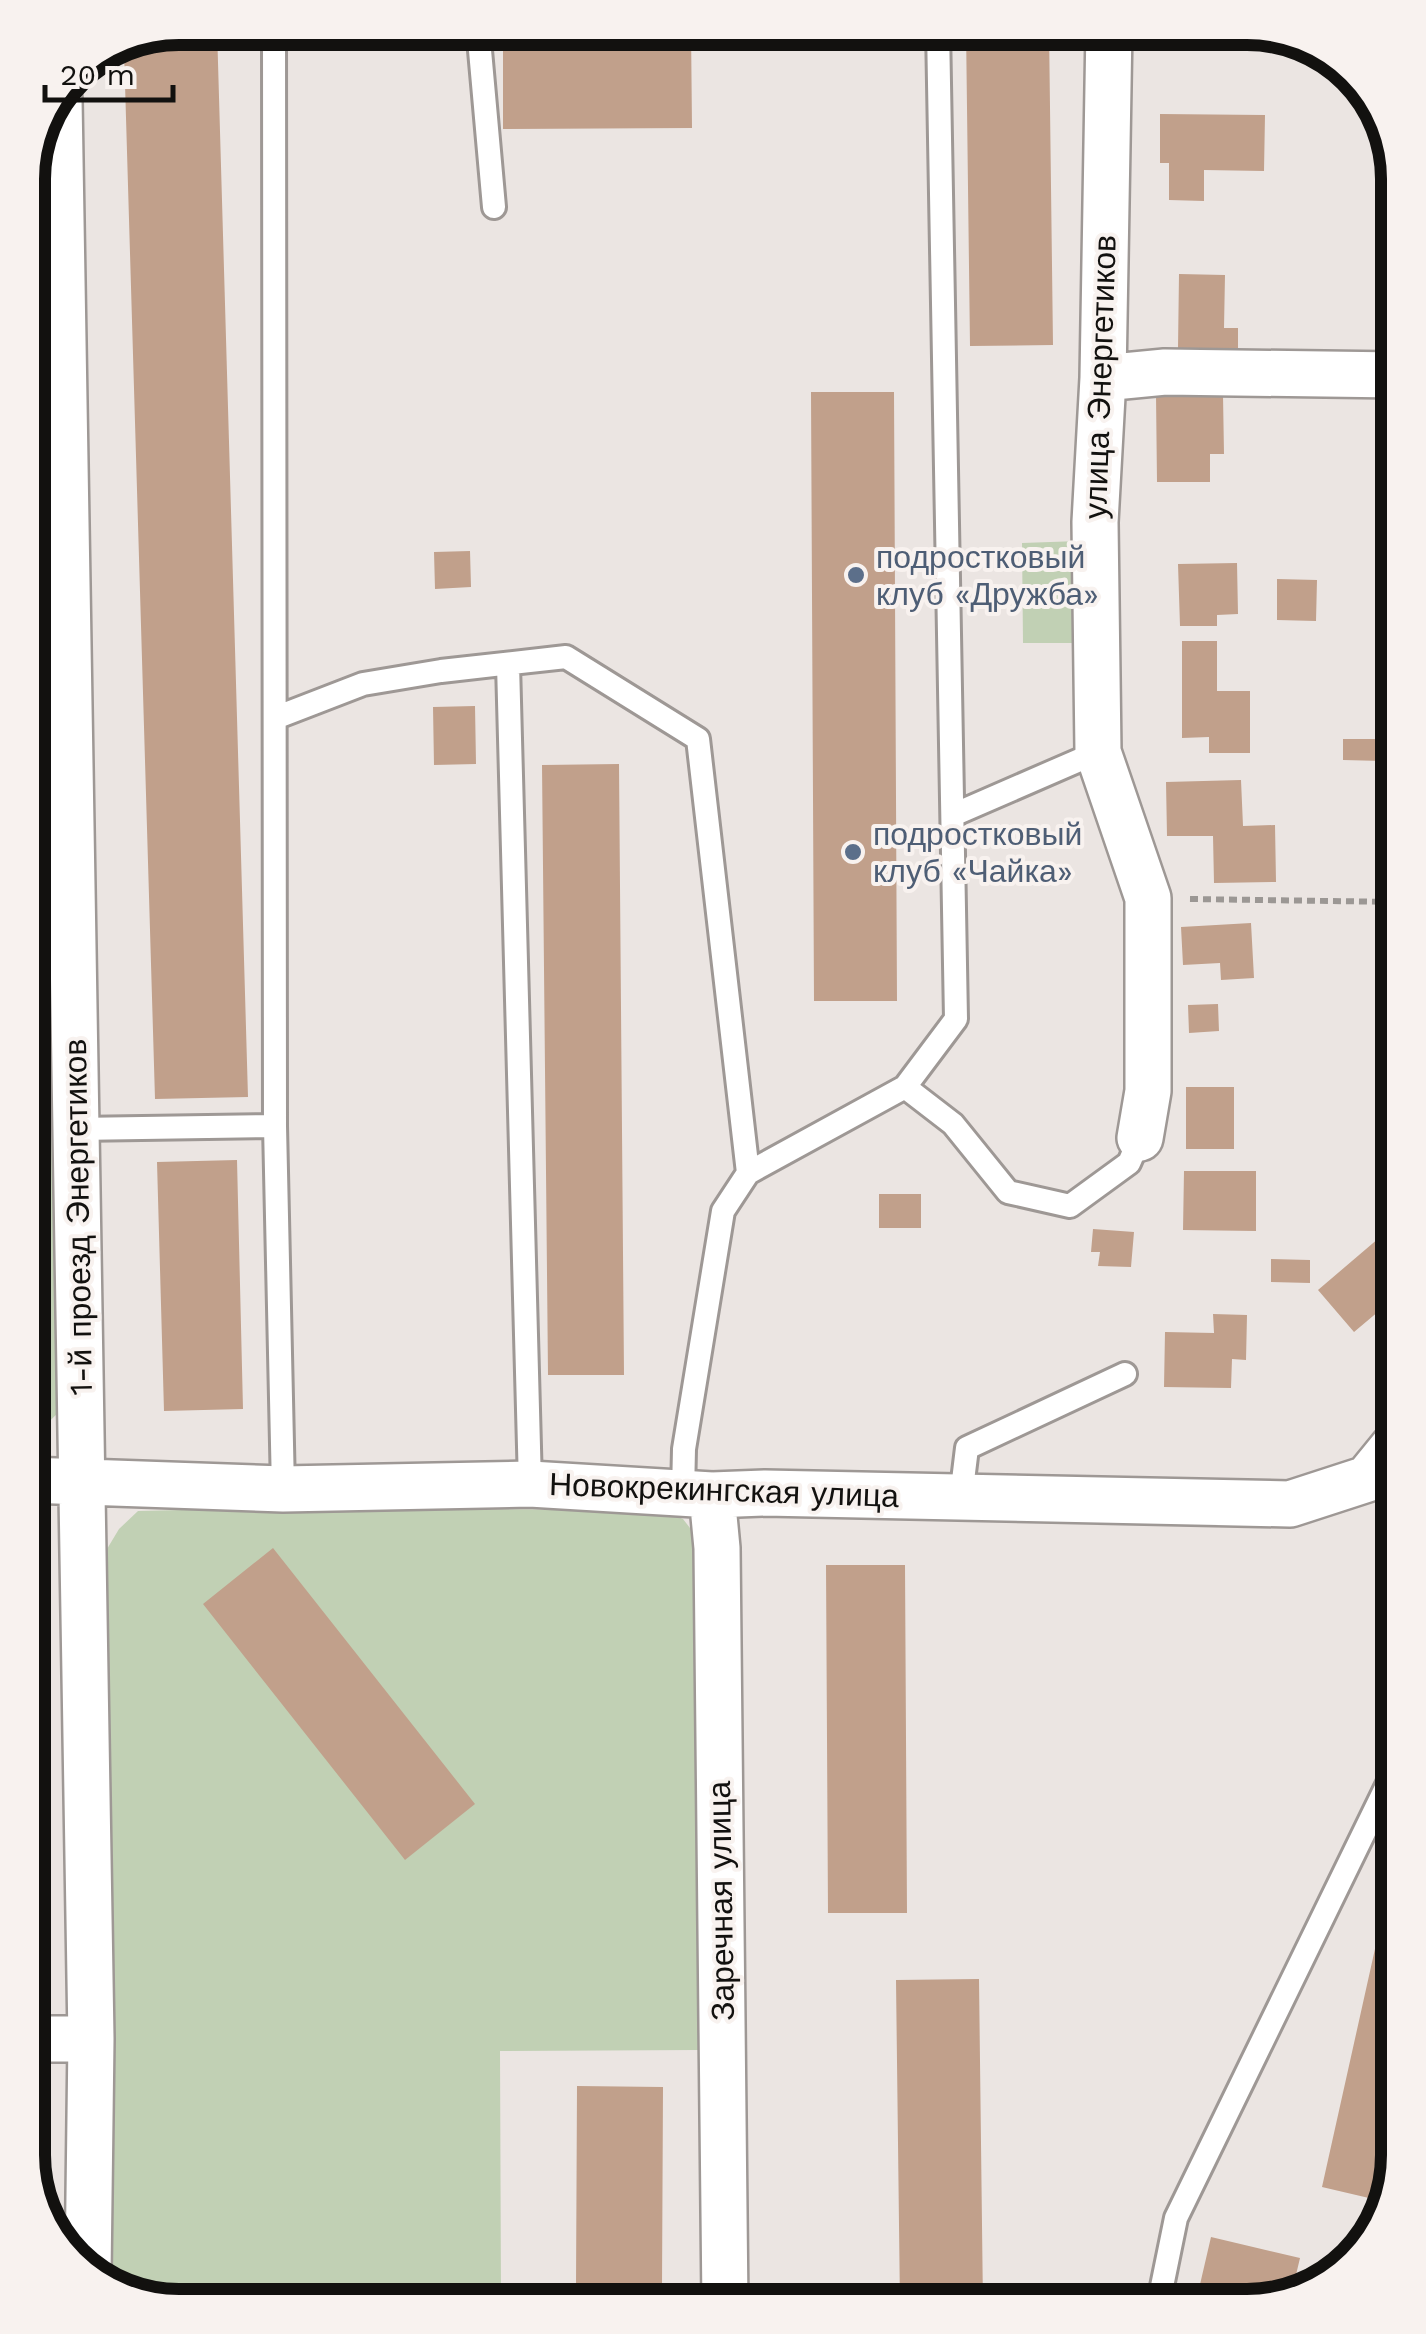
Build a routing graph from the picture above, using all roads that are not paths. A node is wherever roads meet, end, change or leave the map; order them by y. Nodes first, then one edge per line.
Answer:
1 (274, 45) edge
2 (480, 45) edge
3 (938, 45) edge
4 (1109, 45) edge
5 (60, 118) edge
6 (494, 208) dead end
7 (1381, 376) edge
8 (1103, 378) junction
9 (508, 664) junction
10 (275, 718) junction
11 (1098, 752) junction
12 (953, 815) junction
13 (905, 1087) junction
14 (275, 1126) junction
15 (77, 1129) junction
16 (1140, 1138) joint
17 (748, 1173) junction
18 (1125, 1374) dead end
19 (1381, 1462) edge
20 (45, 1481) edge
21 (81, 1482) junction
22 (530, 1484) junction
23 (283, 1488) junction
24 (698, 1494) junction
25 (961, 1497) junction
26 (1381, 1798) edge
27 (91, 2038) junction
28 (45, 2039) edge
29 (88, 2253) edge
30 (725, 2289) edge
31 (1161, 2289) edge

1 - 10 lane
2 - 6 lane
3 - 12 lane
4 - 8 street, улица Энергетиков
5 - 15 street, 1-й проезд Энергетиков
7 - 8 street
8 - 11 street, улица Энергетиков
9 - 10 lane
9 - 17 lane
9 - 22 lane
10 - 14 lane
11 - 12 lane
11 - 16 street, улица Энергетиков
12 - 13 lane
13 - 16 lane
13 - 17 lane
14 - 15 lane
14 - 23 lane
15 - 21 street, 1-й проезд Энергетиков
17 - 24 lane
18 - 25 lane
19 - 25 street, Новокрекингская улица
20 - 21 street, Новокрекингская улица
21 - 23 street, Новокрекингская улица
21 - 27 street, 1-й проезд Энергетиков
22 - 23 street, Новокрекингская улица
22 - 24 street, Новокрекингская улица
24 - 25 street, Новокрекингская улица
24 - 30 street, Заречная улица
26 - 31 lane
27 - 28 street
27 - 29 street, 1-й проезд Энергетиков

